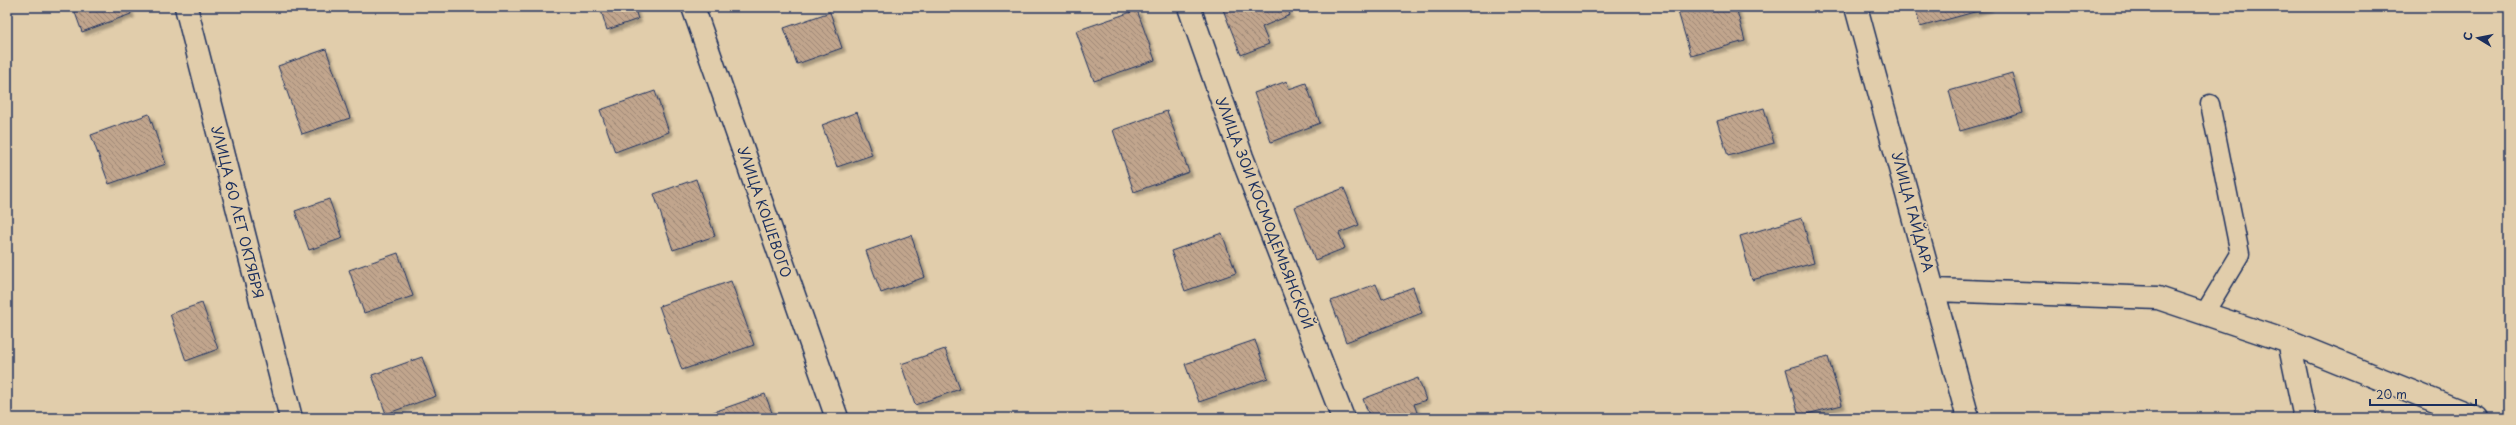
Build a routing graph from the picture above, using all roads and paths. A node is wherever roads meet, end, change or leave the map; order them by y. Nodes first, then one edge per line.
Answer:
1 (186, 7) edge
2 (693, 7) edge
3 (1189, 7) edge
4 (1856, 7) edge
5 (2210, 104) dead end
6 (1935, 290) junction
7 (2204, 314) junction
8 (2289, 342) junction
9 (291, 418) edge
10 (837, 418) edge
11 (1343, 418) edge
12 (1968, 418) edge
13 (2305, 418) edge
14 (2477, 418) edge

1 - 9 street, УЛИЦА 60 ЛЕТ ОКТЯБРЯ
2 - 10 street, УЛИЦА КОШЕВОГО
3 - 11 street, УЛИЦА ЗОИ КОСМОДЕМЬЯНСКОЙ
4 - 6 street, УЛИЦА ГАЙДАРА
5 - 7 lane
6 - 7 street
6 - 12 street, УЛИЦА ГАЙДАРА
7 - 8 street
8 - 13 street
8 - 14 street

